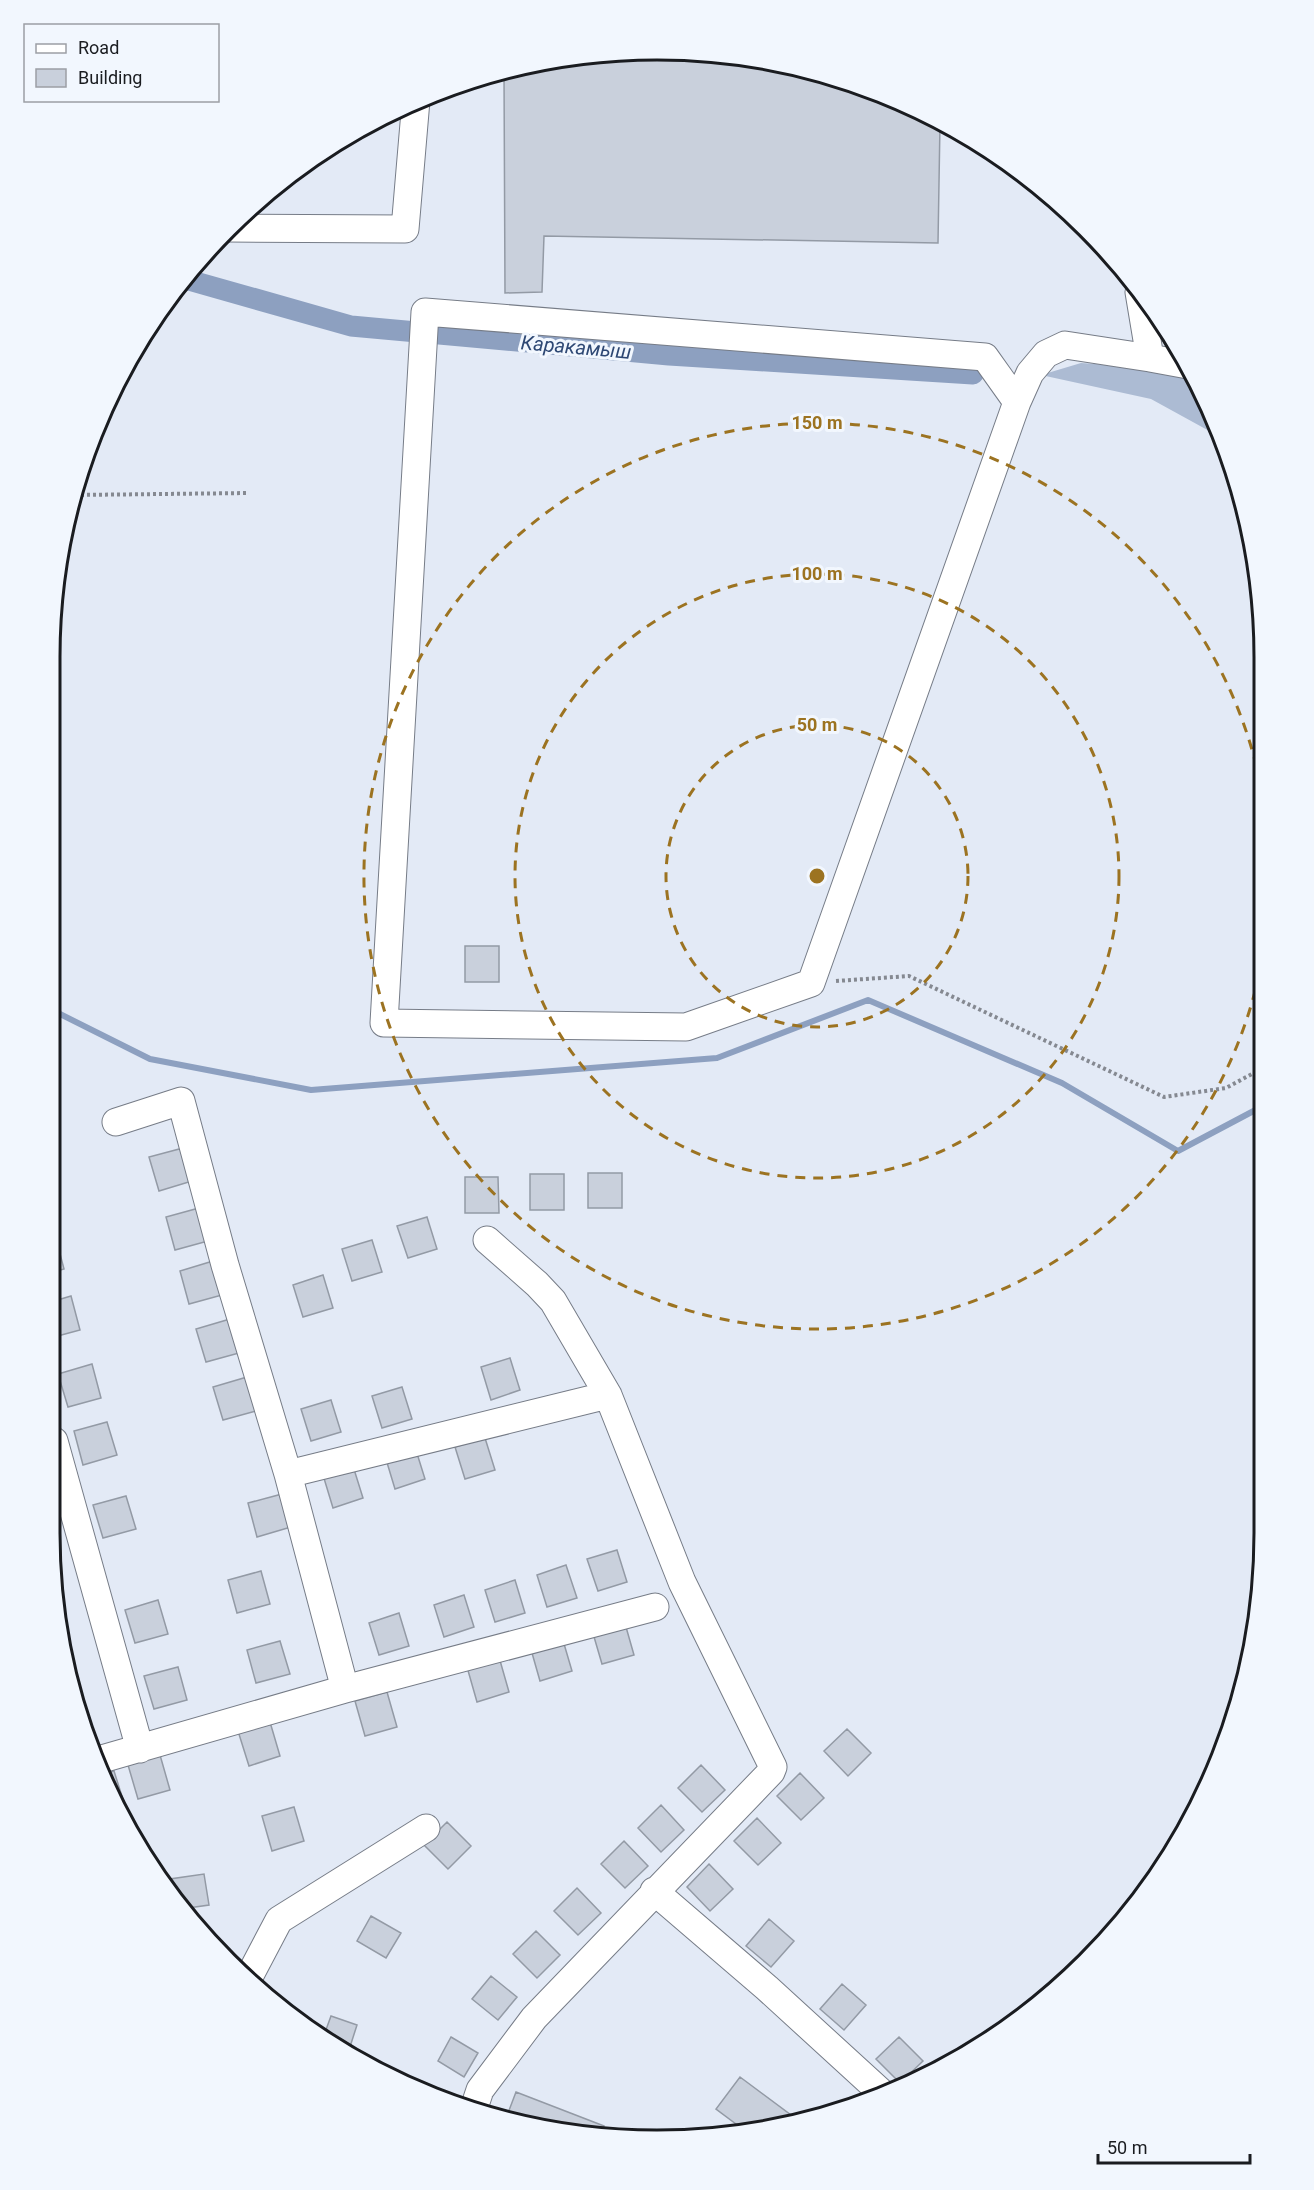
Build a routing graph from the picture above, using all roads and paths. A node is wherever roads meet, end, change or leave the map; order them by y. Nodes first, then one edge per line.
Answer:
1 (415, 112) edge
2 (242, 228) edge
3 (1142, 309) edge
4 (1150, 358) junction
5 (1176, 363) edge
6 (1017, 402) junction
7 (249, 493) dead end
8 (82, 495) edge
9 (811, 983) junction
10 (1254, 1073) edge
11 (116, 1122) dead end
12 (488, 1240) dead end
13 (608, 1395) junction
14 (60, 1462) edge
15 (288, 1474) junction
16 (655, 1607) dead end
17 (345, 1689) junction
18 (140, 1749) junction
19 (104, 1759) edge
20 (426, 1827) dead end
21 (654, 1892) junction
22 (252, 1971) edge
23 (876, 2088) edge
24 (476, 2102) edge

1 - 2 street
3 - 4 street
4 - 5 street
4 - 6 street
6 - 9 street
6 - 9 street
7 - 8 path
9 - 10 path
11 - 15 street
12 - 13 street
13 - 15 street
13 - 21 street
14 - 18 street
15 - 17 street
16 - 17 street
17 - 18 street
18 - 19 street
20 - 22 street
21 - 23 street
21 - 24 street

